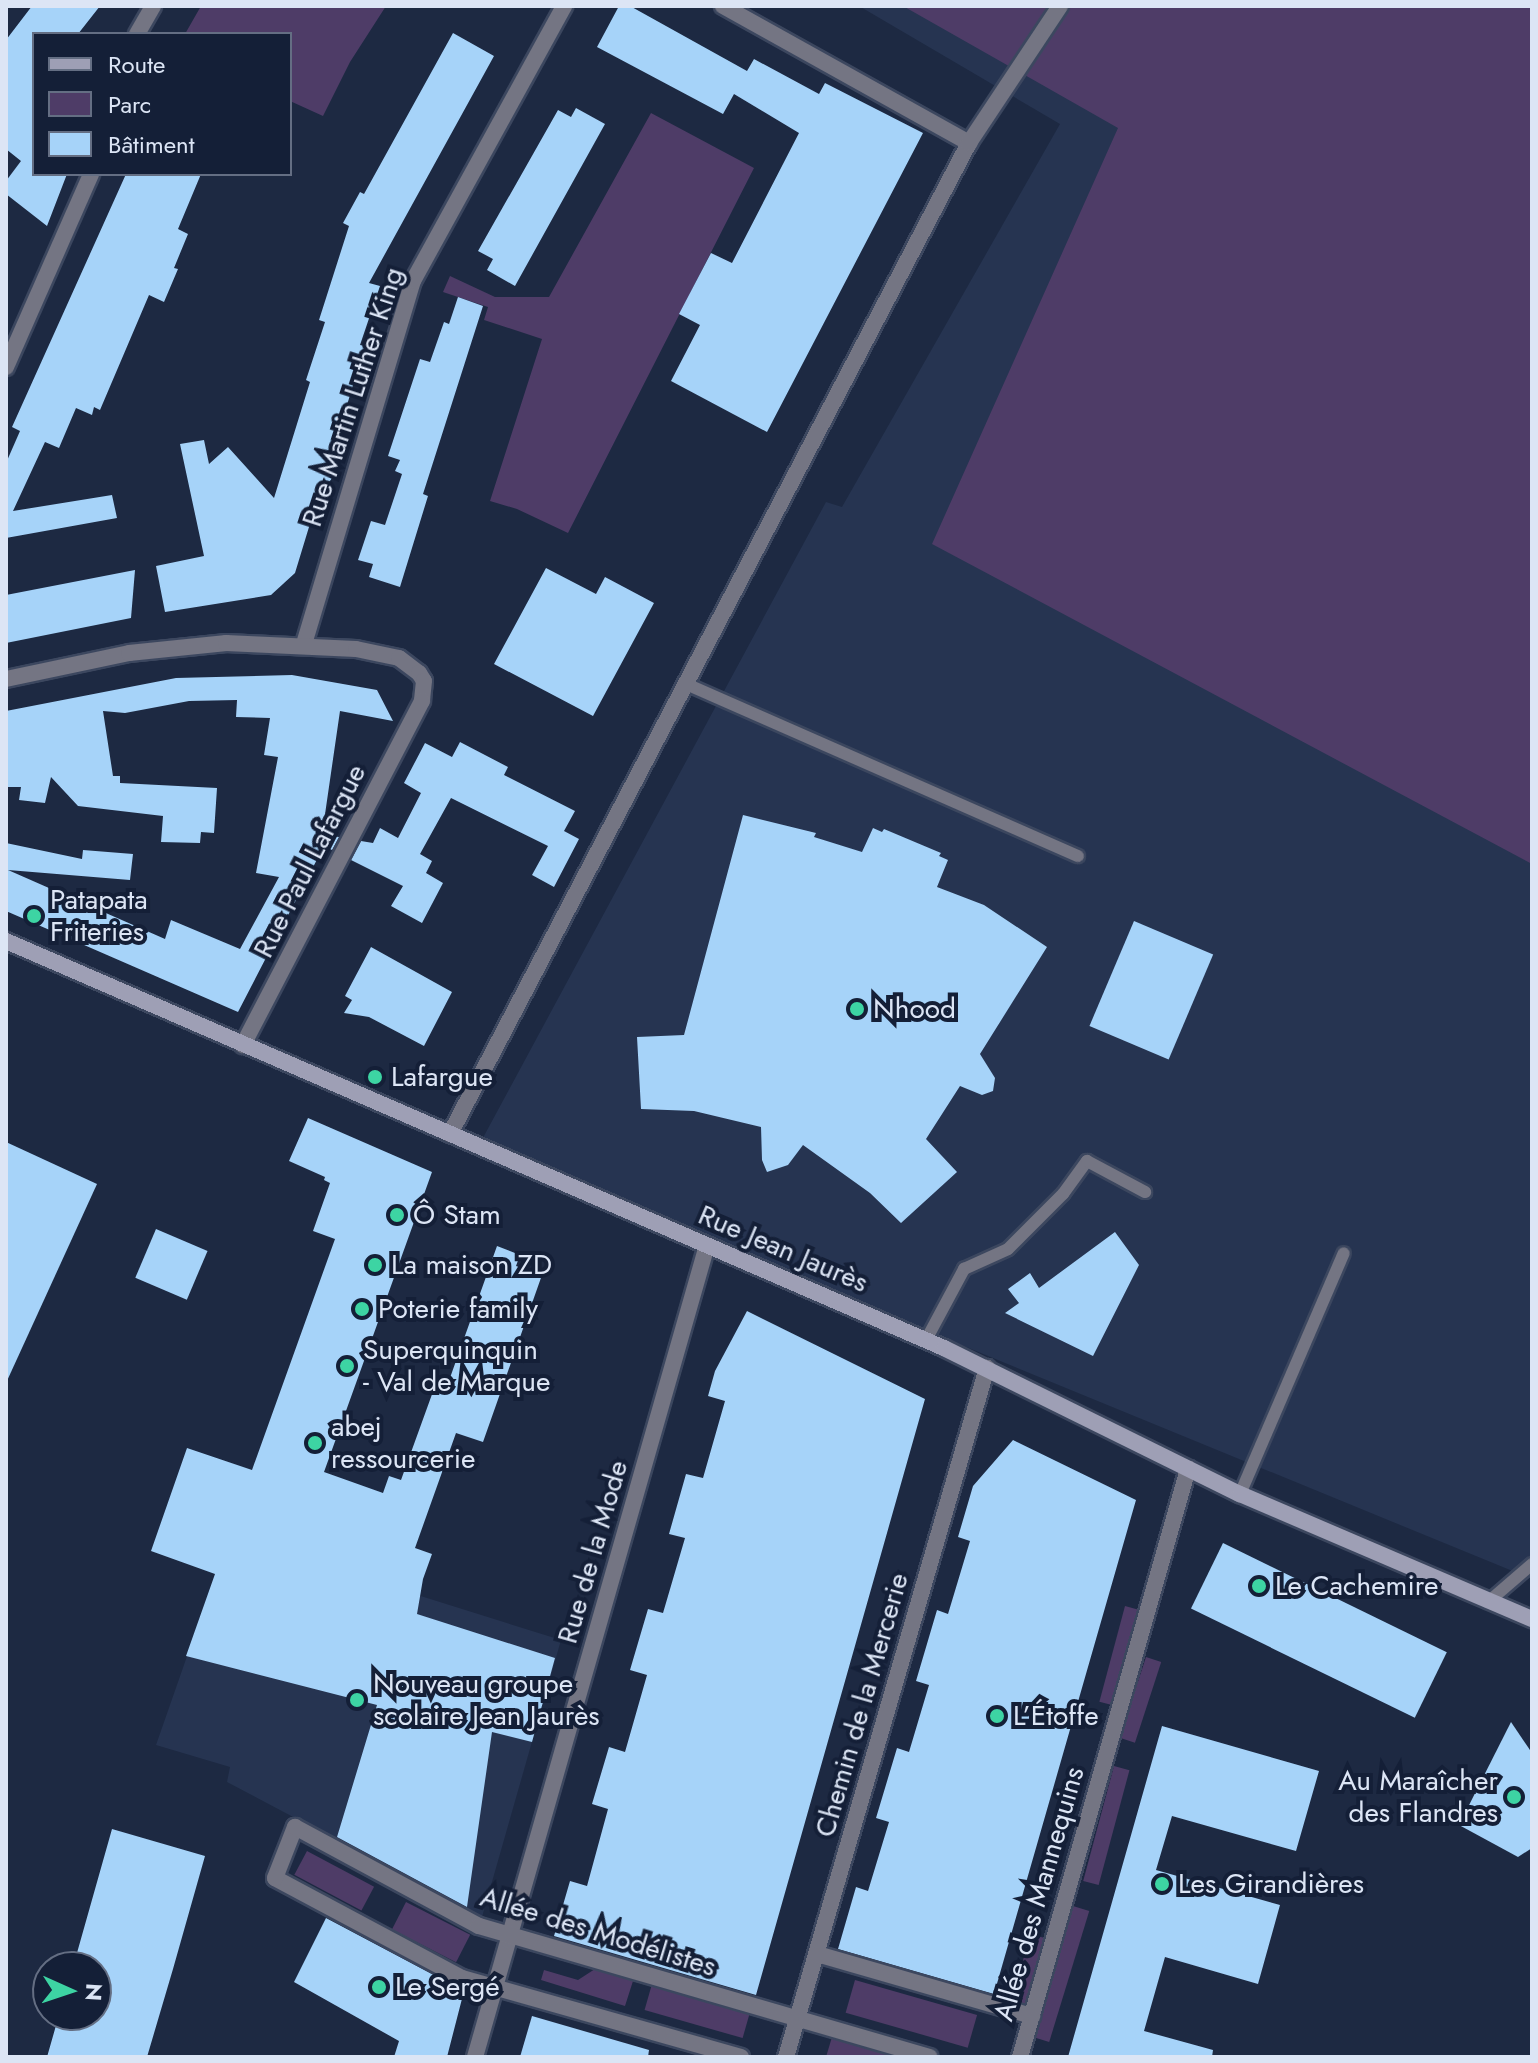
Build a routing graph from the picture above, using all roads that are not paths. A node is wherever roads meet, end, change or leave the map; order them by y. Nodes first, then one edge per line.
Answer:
1 (153, 6) edge
2 (564, 6) edge
3 (723, 6) edge
4 (1060, 6) edge
5 (138, 32) edge
6 (969, 143) junction
7 (90, 176) edge
8 (6, 367) edge
9 (304, 644) junction
10 (6, 679) edge
11 (686, 684) junction
12 (1078, 856) dead end
13 (6, 941) edge
14 (243, 1045) junction
15 (450, 1134) junction
16 (1145, 1192) dead end
17 (707, 1245) junction
18 (1344, 1253) dead end
19 (926, 1340) junction
20 (987, 1368) junction
21 (1188, 1469) junction
22 (1240, 1494) junction
23 (1532, 1564) edge
24 (1488, 1602) junction
25 (1532, 1619) edge
26 (510, 1936) junction
27 (817, 1954) junction
28 (495, 1988) junction
29 (1032, 2016) junction
30 (797, 2019) junction
31 (475, 2057) edge
32 (741, 2057) edge
33 (786, 2057) edge
34 (929, 2057) edge
35 (1020, 2057) edge

1 - 5 street
2 - 9 street, Rue Martin Luther King
3 - 6 street
4 - 6 street
6 - 11 street
7 - 8 street
9 - 10 street
9 - 14 street, Rue Paul Lafargue
11 - 12 lane
11 - 15 street
13 - 14 main road, Rue Jean Jaurès
14 - 15 main road, Rue Jean Jaurès
15 - 17 main road, Rue Jean Jaurès
16 - 19 lane
17 - 19 main road, Rue Jean Jaurès
17 - 26 street, Rue de la Mode
18 - 22 lane
19 - 20 main road, Rue Jean Jaurès
20 - 21 main road, Rue Jean Jaurès
20 - 27 street, Chemin de la Mercerie
21 - 22 main road, Rue Jean Jaurès
21 - 29 street, Allée des Mannequins
22 - 24 main road, Rue Jean Jaurès
23 - 24 lane
24 - 25 main road, Rue Jean Jaurès
26 - 28 street, Rue de la Mode
26 - 28 street, Allée des Modélistes
26 - 30 street, Allée des Modélistes
27 - 29 street
27 - 30 street, Chemin de la Mercerie
28 - 31 street, Rue de la Mode
28 - 32 street, Allée des Modélistes
29 - 35 street, Allée des Mannequins
30 - 33 street, Chemin de la Mercerie
30 - 34 street, Allée des Modélistes

